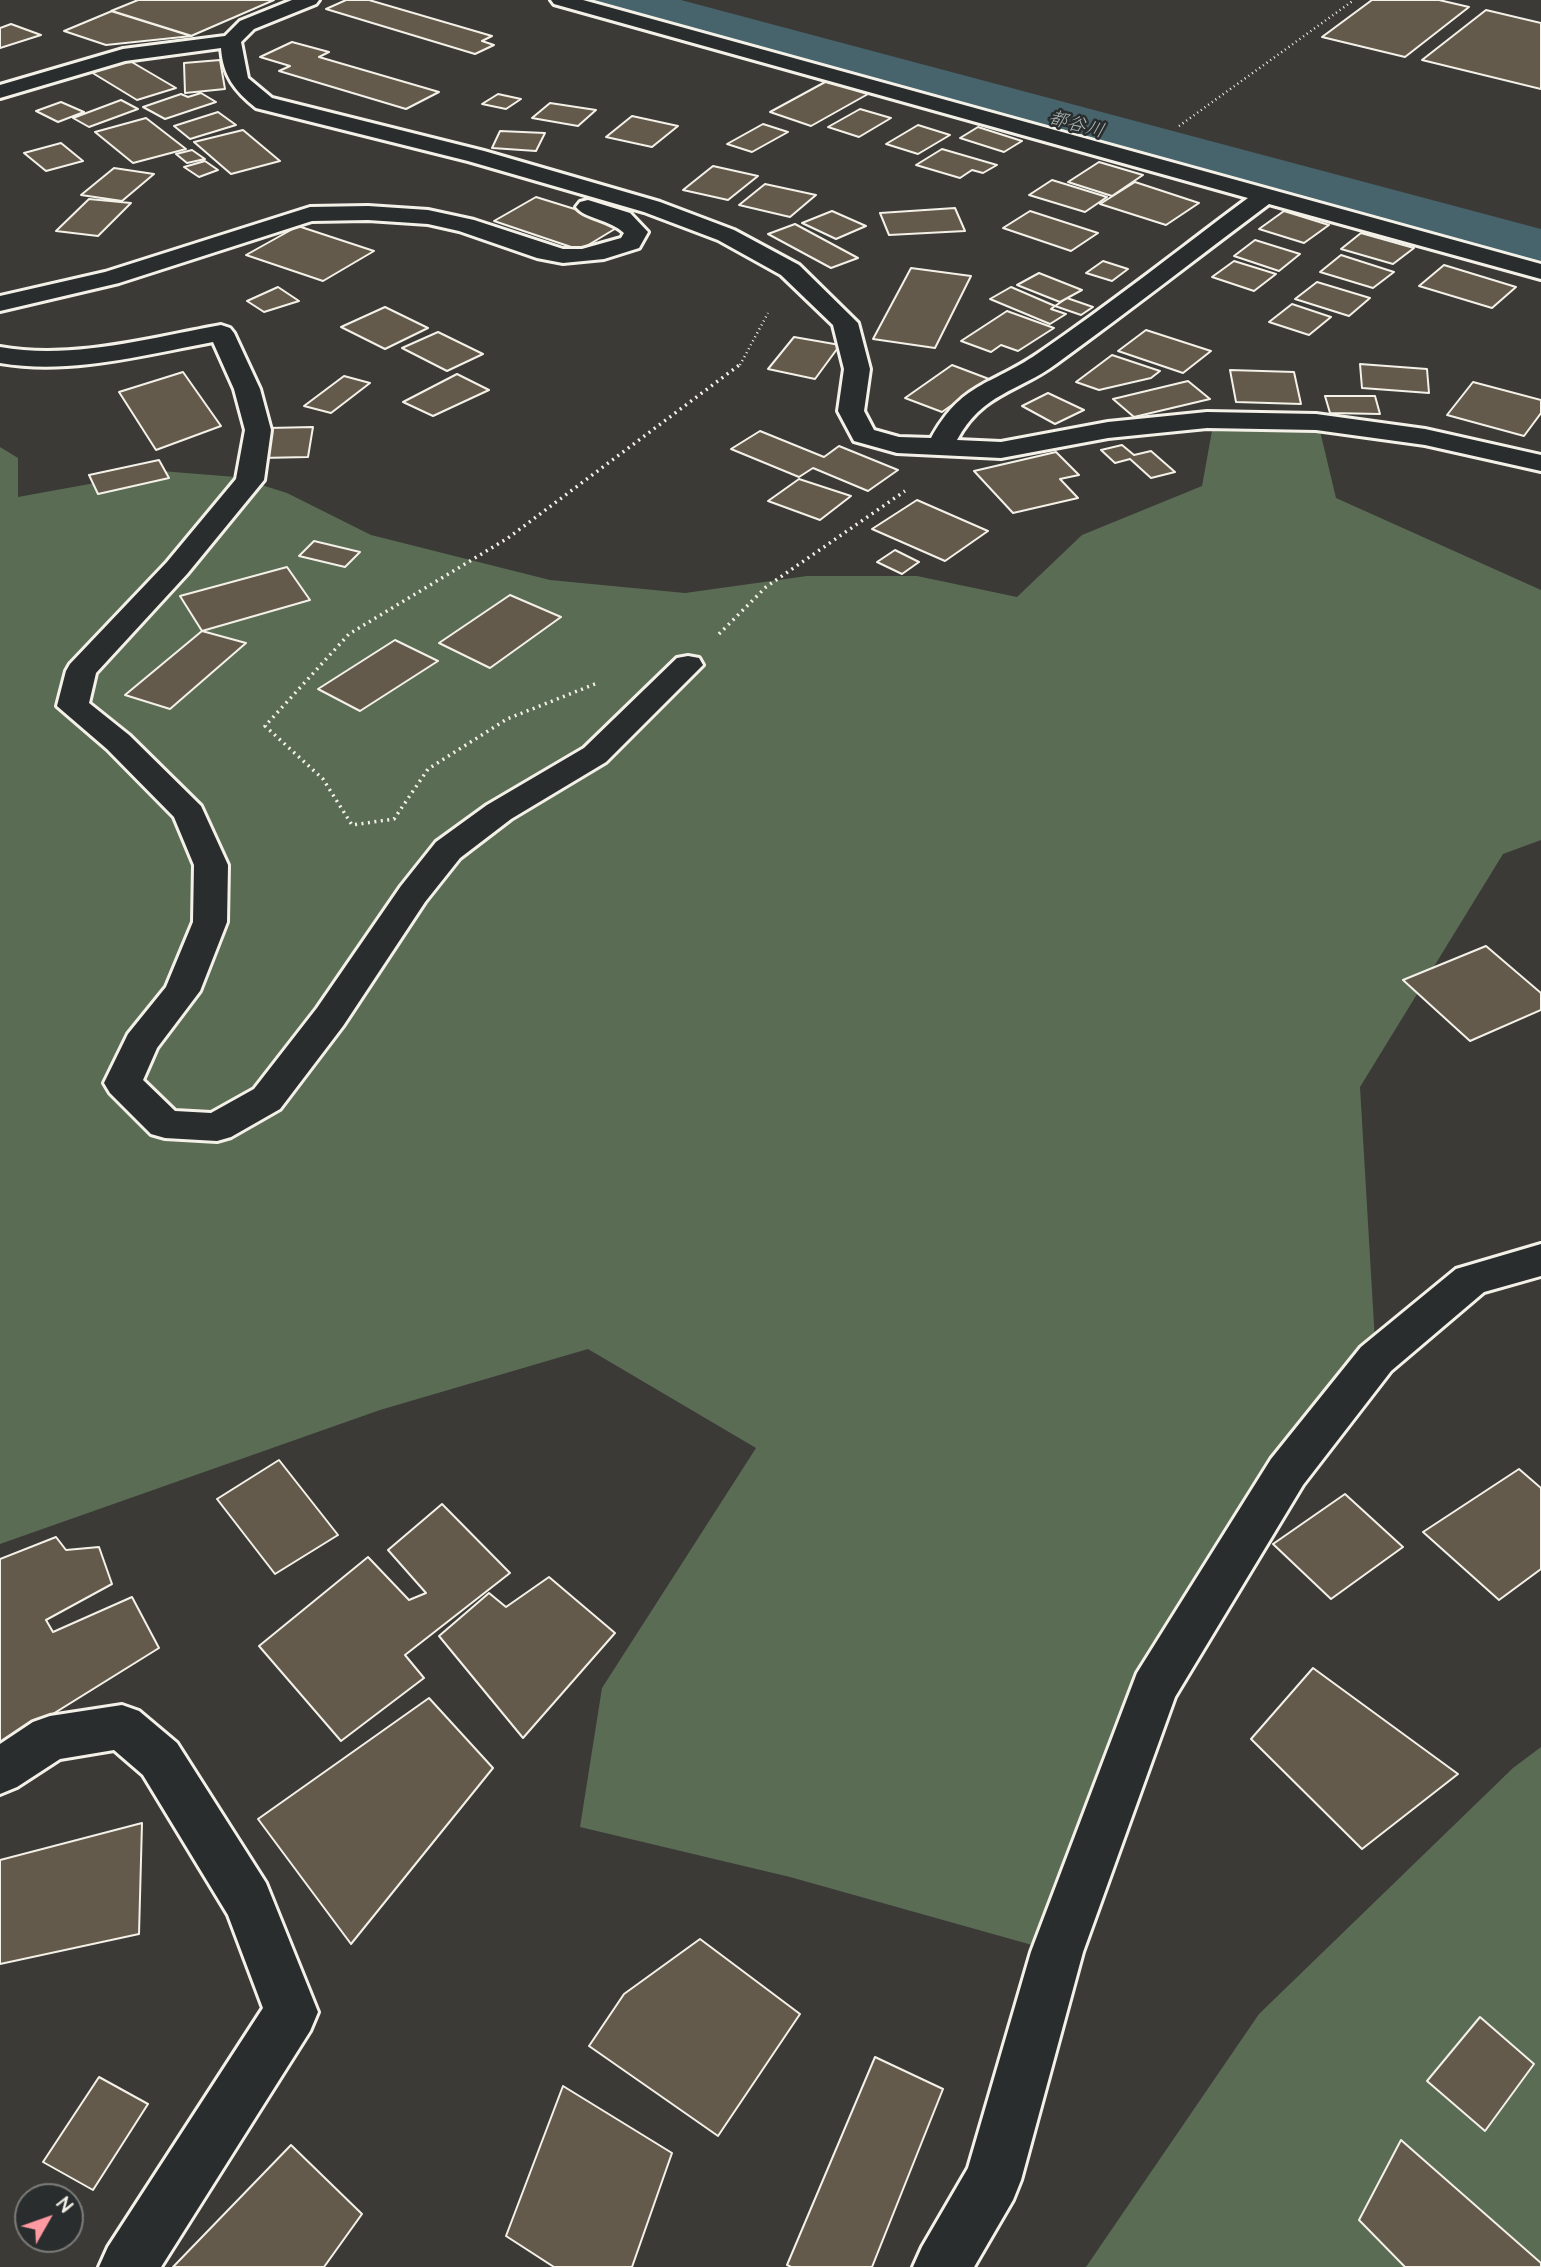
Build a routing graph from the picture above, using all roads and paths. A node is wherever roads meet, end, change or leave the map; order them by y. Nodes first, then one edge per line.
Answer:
1 (309, 0) edge
2 (561, 0) edge
3 (1354, 0) edge
4 (231, 41) junction
5 (0, 92) edge
6 (1145, 151) junction
7 (476, 156) junction
8 (1266, 195) junction
9 (790, 270) junction
10 (1541, 272) edge
11 (0, 304) edge
12 (0, 355) edge
13 (939, 449) junction
14 (1541, 463) edge
15 (688, 666) junction
16 (1541, 1260) edge
17 (0, 1771) edge
18 (128, 2267) edge
19 (942, 2267) edge

1 - 4 street
2 - 6 street
3 - 6 path
4 - 5 street
4 - 7 street
6 - 8 street
7 - 9 street
7 - 11 street
8 - 10 street
8 - 13 street
9 - 13 street
9 - 15 path
12 - 15 street
13 - 14 street
13 - 15 path
16 - 19 street
17 - 18 street

